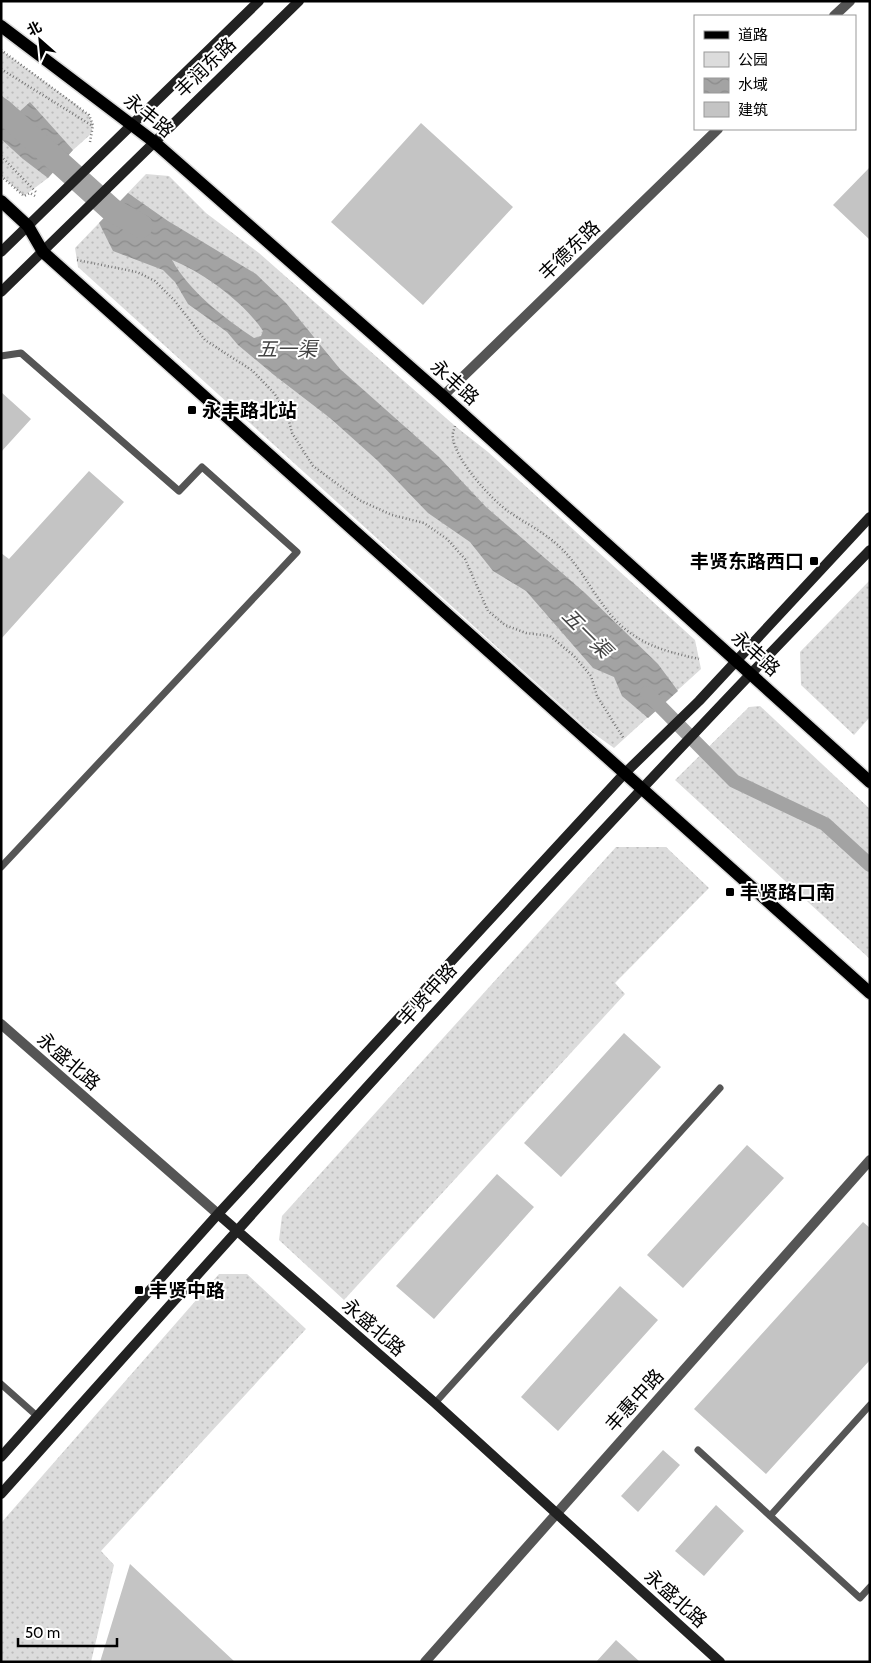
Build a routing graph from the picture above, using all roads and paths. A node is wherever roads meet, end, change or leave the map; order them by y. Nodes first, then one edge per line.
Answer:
1 (258, 1) edge
2 (299, 1) edge
3 (850, 1) edge
4 (835, 15) edge
5 (1, 26) edge
6 (1, 50) edge
7 (1, 69) edge
8 (133, 124) junction
9 (93, 125) junction
10 (717, 130) edge
11 (154, 141) junction
12 (90, 142) dead end
13 (1, 156) edge
14 (1, 176) edge
15 (1, 201) edge
16 (28, 226) junction
17 (1, 252) edge
18 (43, 252) junction
19 (77, 260) dead end
20 (1, 292) edge
21 (1, 356) edge
22 (443, 396) junction
23 (455, 426) dead end
24 (870, 518) edge
25 (870, 550) edge
26 (699, 659) dead end
27 (737, 661) junction
28 (751, 673) junction
29 (624, 739) dead end
30 (624, 774) junction
31 (870, 782) edge
32 (641, 789) junction
33 (1, 867) edge
34 (870, 993) edge
35 (1, 1024) edge
36 (720, 1088) dead end
37 (870, 1160) edge
38 (218, 1214) junction
39 (236, 1231) junction
40 (1, 1384) edge
41 (435, 1403) junction
42 (870, 1405) edge
43 (38, 1416) junction
44 (698, 1450) dead end
45 (1, 1457) edge
46 (1, 1494) edge
47 (557, 1514) junction
48 (770, 1516) junction
49 (870, 1587) edge
50 (425, 1662) edge
51 (720, 1662) edge

1 - 8 street, 丰润东路
2 - 11 street, 丰润东路
3 - 4 street
5 - 8 main road, 永丰路
6 - 9 path
7 - 9 path
8 - 11 main road, 永丰路
8 - 16 street, 丰润东路
9 - 12 path
10 - 22 street, 丰德东路
11 - 18 street, 丰润东路
11 - 22 main road, 永丰路
13 - 14 path
15 - 16 main road
16 - 17 street, 丰润东路
16 - 18 main road
18 - 20 street, 丰润东路
18 - 30 main road
19 - 29 path
21 - 33 lane
22 - 27 main road, 永丰路
23 - 26 path
24 - 27 street, 丰贤中路
25 - 28 street, 丰贤中路
27 - 28 main road, 永丰路
27 - 30 street, 丰贤中路
28 - 31 main road, 永丰路
28 - 32 street, 丰贤中路
30 - 32 main road
30 - 38 street, 丰贤中路
32 - 34 main road
32 - 39 street, 丰贤中路
35 - 38 street, 永盛北路
36 - 41 lane
37 - 47 street, 丰惠中路
38 - 39 street, 永盛北路
38 - 43 street, 丰贤中路
39 - 41 street, 永盛北路
39 - 46 street, 丰贤中路
40 - 43 lane
41 - 47 street, 永盛北路
42 - 48 lane
43 - 45 street, 丰贤中路
44 - 48 lane
47 - 50 street, 丰惠中路
47 - 51 street, 永盛北路
48 - 49 lane

